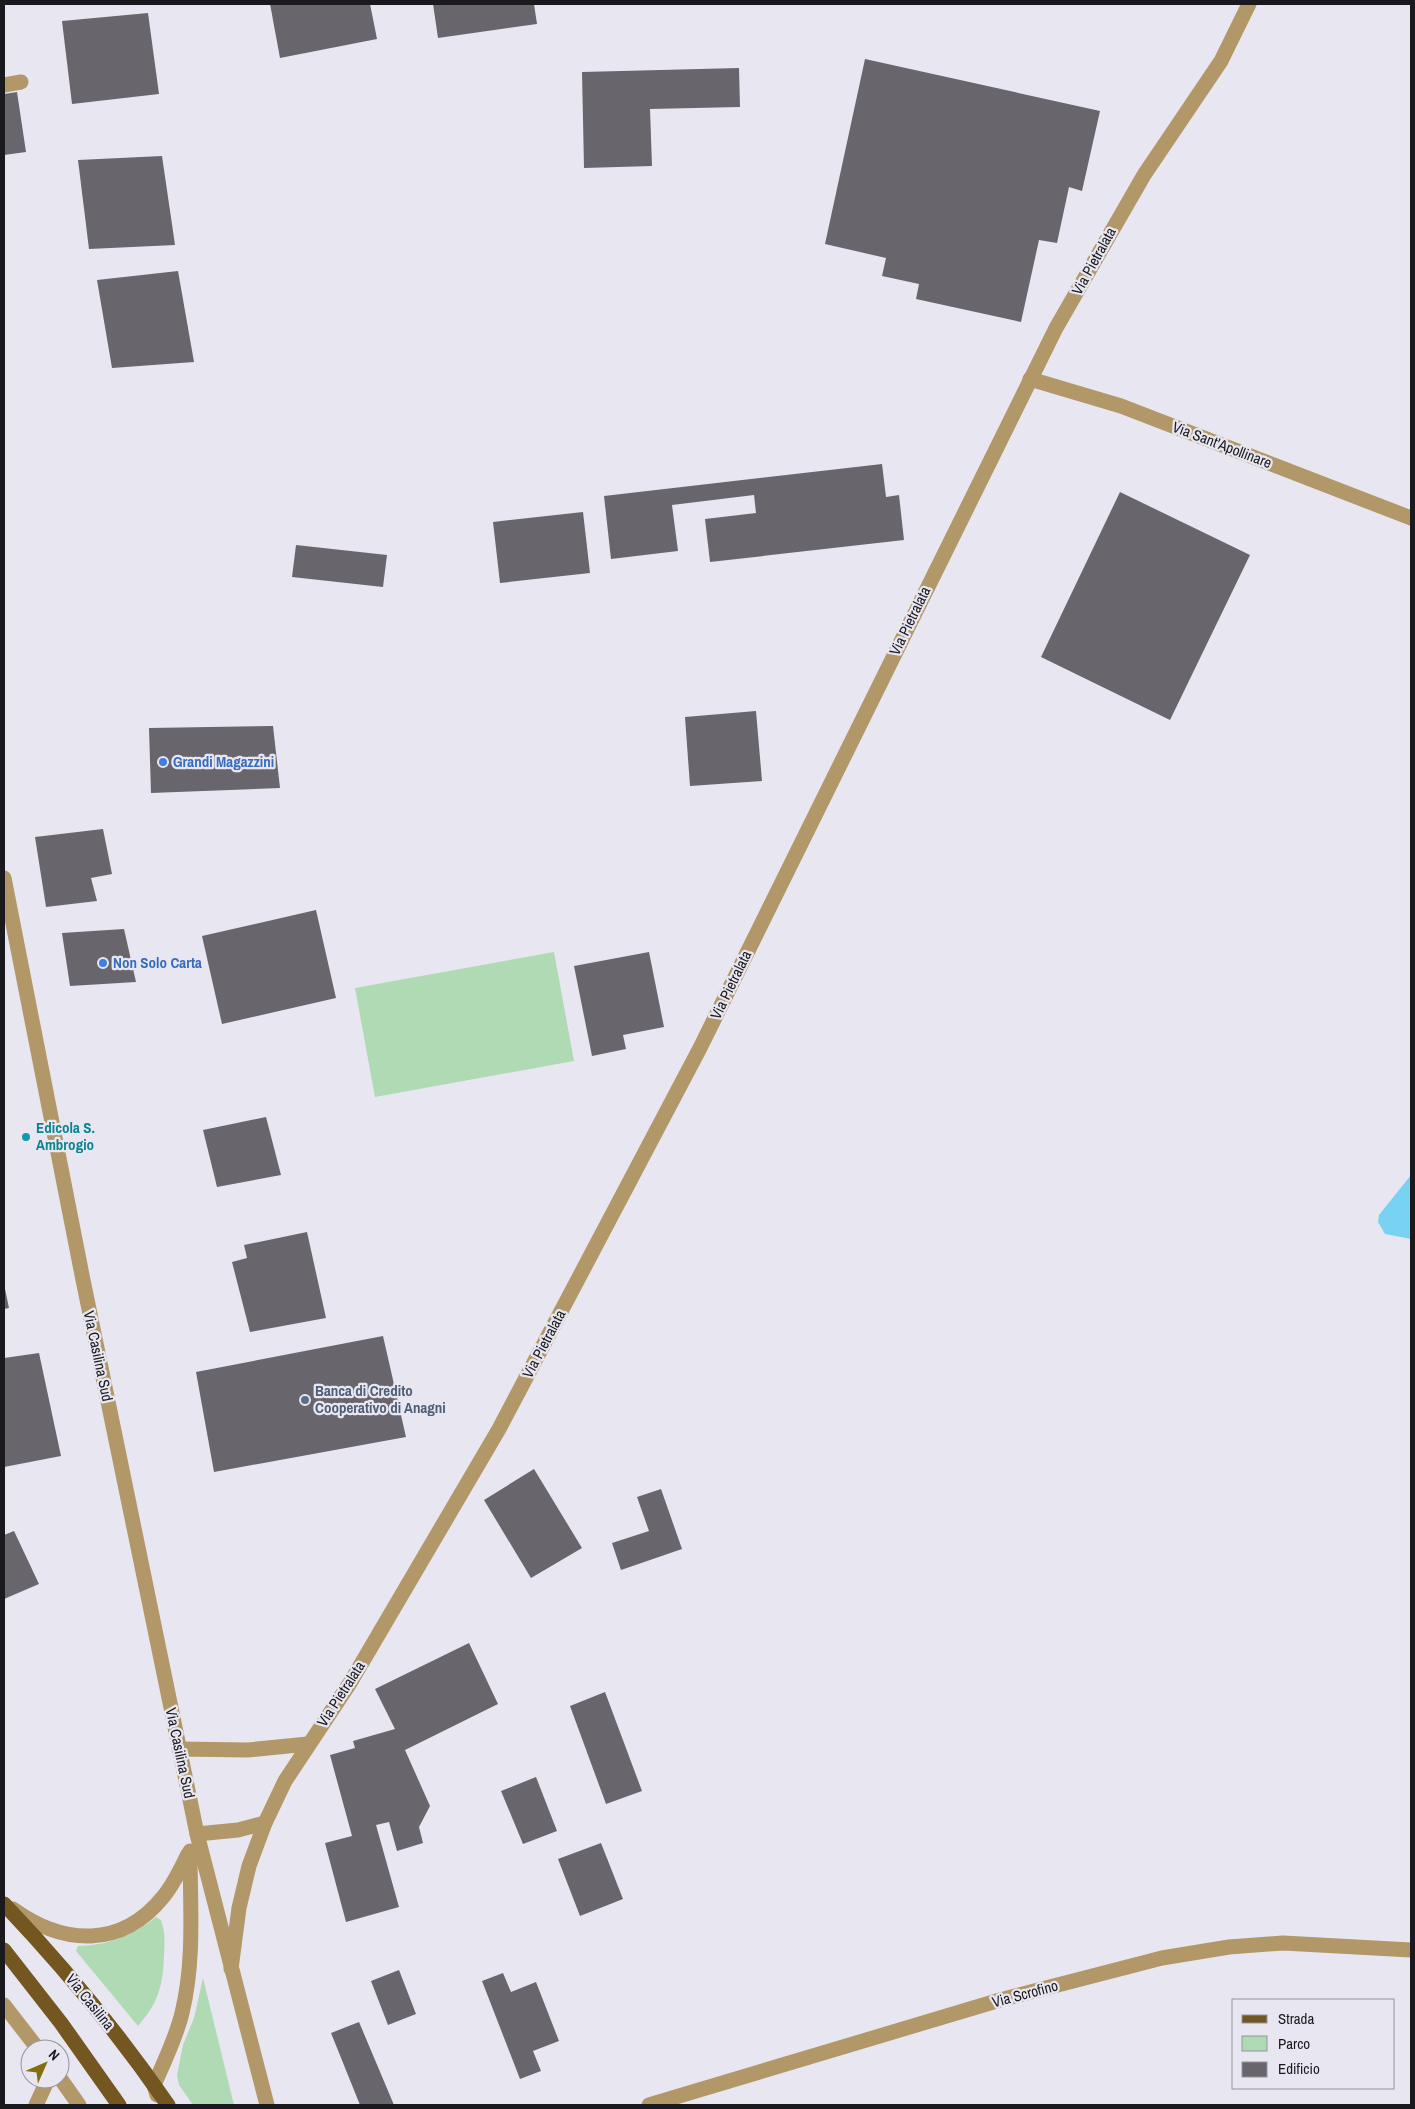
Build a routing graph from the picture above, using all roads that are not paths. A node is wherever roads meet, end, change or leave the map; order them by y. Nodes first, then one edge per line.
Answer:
1 (1249, 4) edge
2 (22, 82) dead end
3 (4, 85) edge
4 (1030, 379) junction
5 (1411, 518) edge
6 (4, 878) edge
7 (308, 1744) junction
8 (179, 1750) junction
9 (265, 1823) junction
10 (196, 1834) junction
11 (190, 1851) junction
12 (4, 1903) edge
13 (4, 1950) edge
14 (1411, 1950) edge
15 (231, 1969) junction
16 (4, 2005) edge
17 (30, 2039) edge
18 (154, 2085) junction
19 (43, 2089) edge
20 (68, 2089) edge
21 (36, 2105) edge
22 (80, 2105) edge
23 (119, 2105) edge
24 (161, 2105) edge
25 (168, 2105) edge
26 (267, 2105) edge
27 (650, 2105) edge

1 - 4 street, Via Pietralata
2 - 3 street
4 - 5 street, Via Sant'Apollinare
4 - 7 street, Via Pietralata
6 - 8 street, Via Casilina Sud
7 - 8 street
7 - 9 street, Via Pietralata
8 - 10 street, Via Casilina Sud
9 - 10 street
9 - 15 street, Via Pietralata
10 - 11 street
10 - 15 street, Via Casilina Sud
11 - 12 street
11 - 18 street
12 - 18 main road, Via Casilina
13 - 23 main road
14 - 27 street, Via Scrofino
15 - 26 street, Via Casilina Sud
16 - 17 street
18 - 24 street
18 - 25 main road, Via Casilina
19 - 21 street
20 - 22 street

